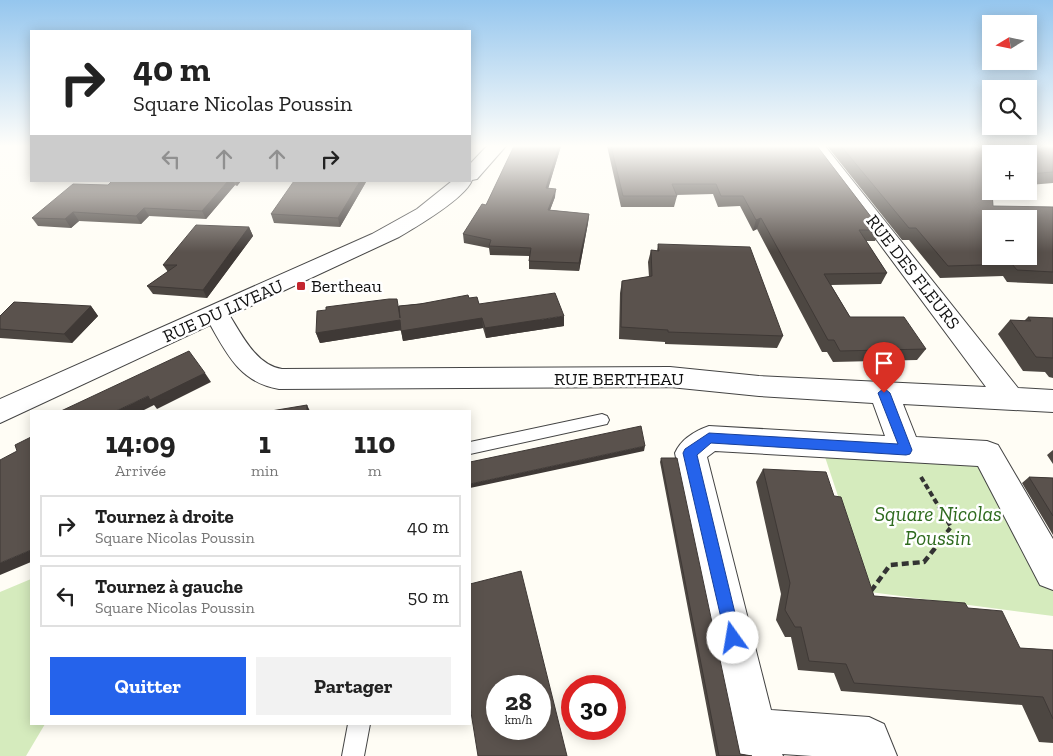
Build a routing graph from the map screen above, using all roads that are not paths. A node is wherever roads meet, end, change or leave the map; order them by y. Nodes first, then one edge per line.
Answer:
1 (843, 181) edge
2 (462, 182) edge
3 (216, 314) junction
4 (884, 393) junction
5 (1010, 398) junction
6 (1053, 401) edge
7 (0, 412) edge
8 (602, 420) dead end
9 (471, 448) edge
10 (906, 450) junction
11 (1053, 573) edge
12 (359, 725) edge
13 (758, 743) edge
14 (353, 756) edge
15 (875, 756) edge

1 - 5 street, RUE DES FLEURS
2 - 3 street, RUE DU LIVEAU
3 - 4 street, RUE BERTHEAU
3 - 7 street, RUE DU LIVEAU
4 - 5 street, RUE BERTHEAU
4 - 10 street
5 - 6 street, RUE BERTHEAU
8 - 9 lane
10 - 11 street
10 - 13 street
12 - 14 lane
13 - 15 street

